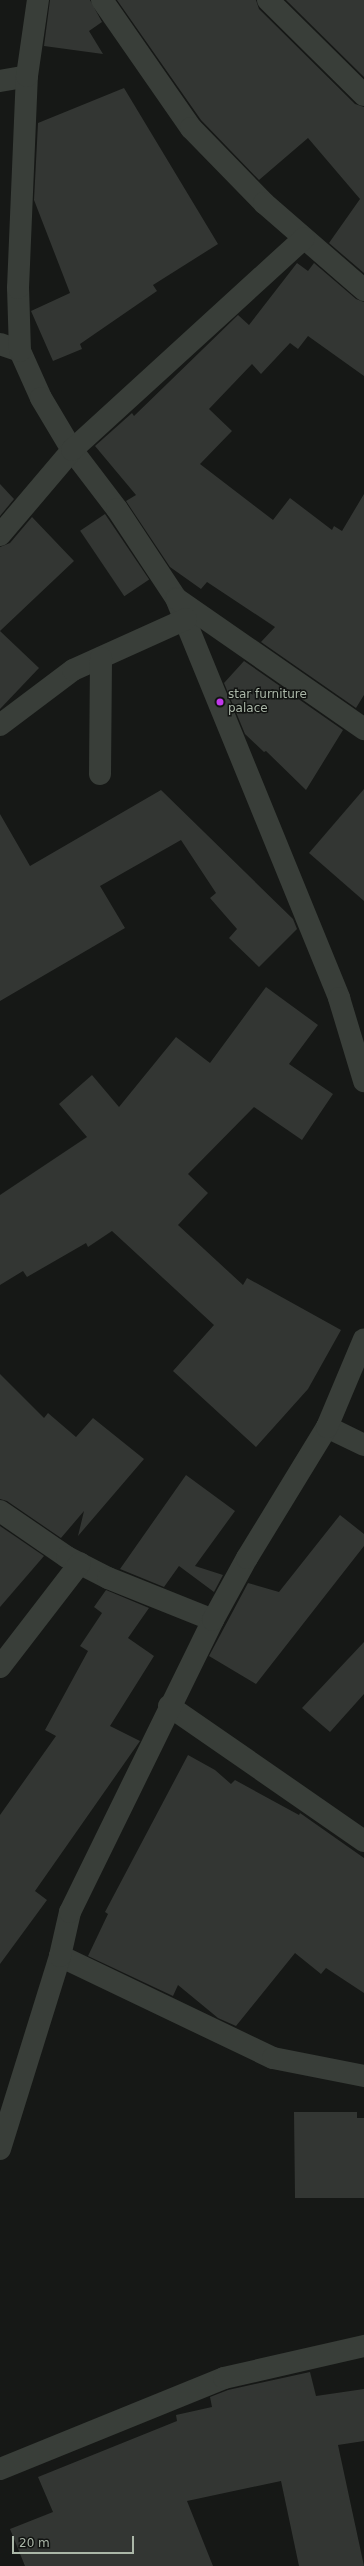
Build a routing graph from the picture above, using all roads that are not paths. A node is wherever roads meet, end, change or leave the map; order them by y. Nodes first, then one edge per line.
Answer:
1 (38, 0) edge
2 (102, 0) edge
3 (268, 0) edge
4 (27, 76) junction
5 (0, 80) edge
6 (364, 95) edge
7 (304, 238) junction
8 (364, 290) edge
9 (0, 344) edge
10 (20, 351) junction
11 (72, 450) junction
12 (0, 535) edge
13 (176, 598) junction
14 (186, 619) junction
15 (101, 658) junction
16 (0, 725) edge
17 (364, 729) edge
18 (100, 774) dead end
19 (364, 1081) edge
20 (364, 1338) edge
21 (327, 1427) junction
22 (364, 1444) edge
23 (0, 1510) edge
24 (80, 1563) junction
25 (213, 1620) junction
26 (0, 1667) edge
27 (169, 1706) junction
28 (364, 1841) edge
29 (60, 1956) junction
30 (364, 2076) edge
31 (2, 2136) edge
32 (364, 2346) edge
33 (0, 2469) edge

1 - 4 street
2 - 7 street
3 - 6 street
4 - 5 street
4 - 10 street
7 - 8 street
7 - 11 street
9 - 10 street
10 - 11 street
11 - 12 street
11 - 13 street
13 - 14 street
13 - 17 street
14 - 15 street
14 - 19 street
15 - 16 street
15 - 18 street
20 - 21 street
21 - 22 street
21 - 25 street
23 - 24 street
24 - 25 street
24 - 26 street
25 - 27 street
27 - 28 street
27 - 29 street
29 - 30 street
29 - 31 street
32 - 33 street

